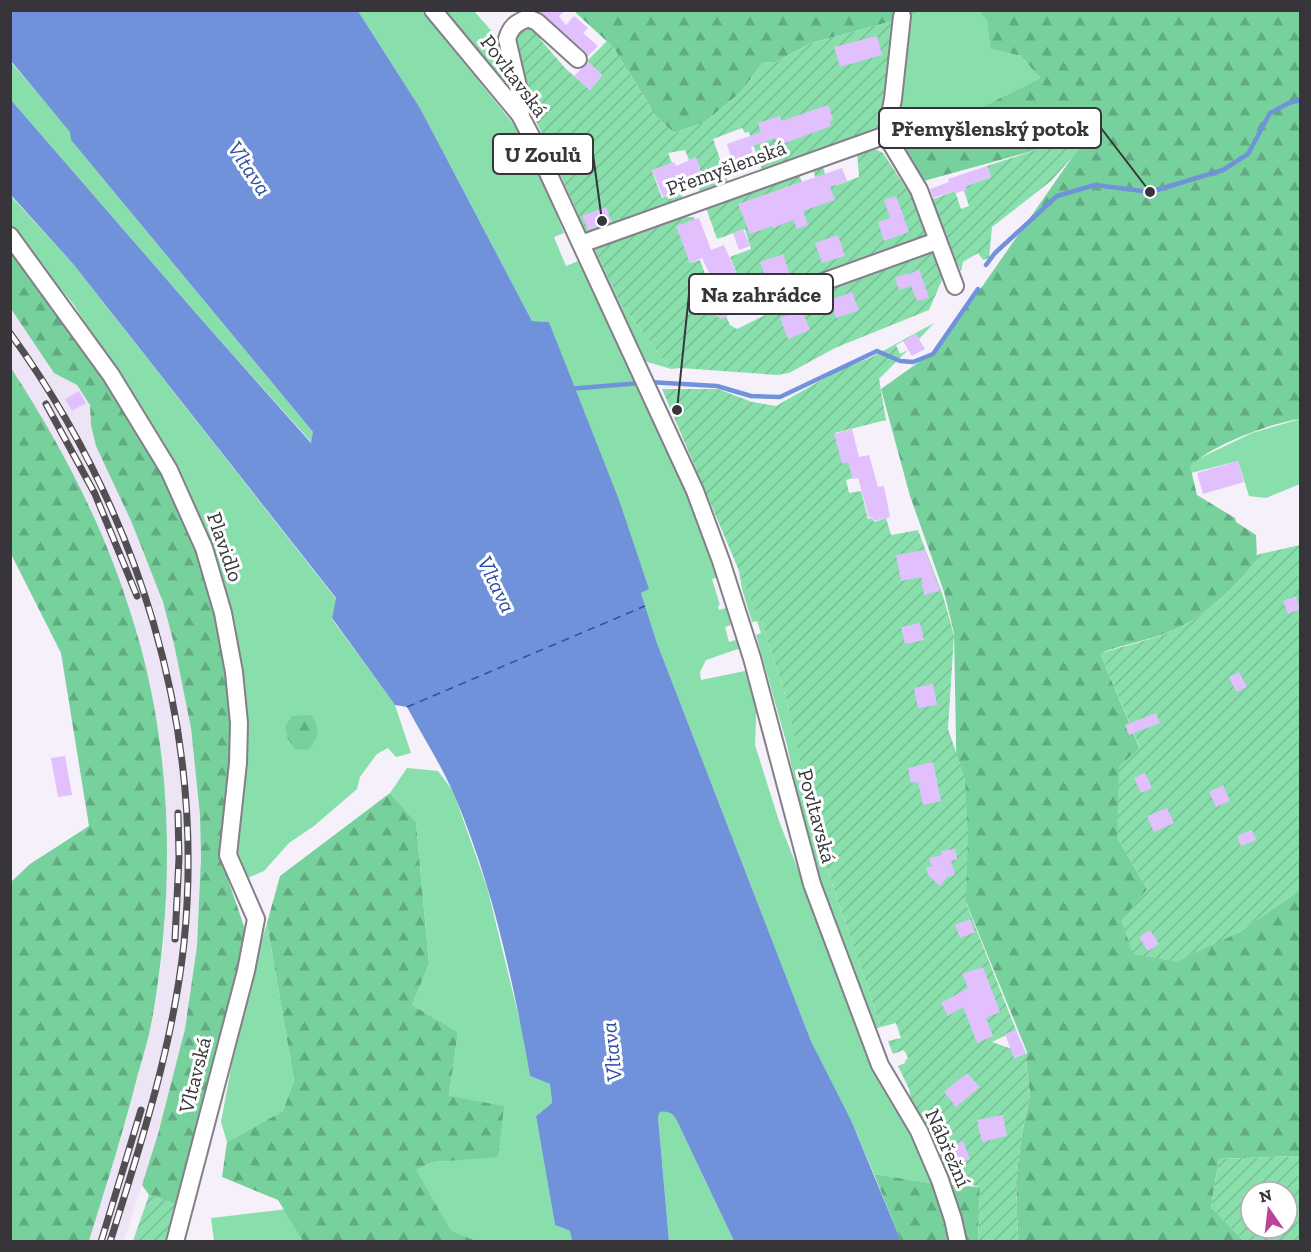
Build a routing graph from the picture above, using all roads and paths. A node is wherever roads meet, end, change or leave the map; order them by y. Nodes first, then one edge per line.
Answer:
1 (433, 10) edge
2 (902, 16) dead end
3 (578, 59) dead end
4 (521, 116) junction
5 (885, 135) junction
6 (10, 236) edge
7 (937, 241) junction
8 (581, 244) junction
9 (955, 286) dead end
10 (770, 301) dead end
11 (256, 919) joint
12 (886, 1077) joint
13 (175, 1242) edge
14 (958, 1242) edge

1 - 4 street, Povltavská
2 - 5 street
3 - 4 street
4 - 8 street, Povltavská
5 - 7 street
5 - 8 street, Přemyšlenská
6 - 11 street, Plavidlo
7 - 9 street
7 - 10 street
8 - 12 street, Povltavská
11 - 13 street, Vltavská
12 - 14 street, Nábřežní

